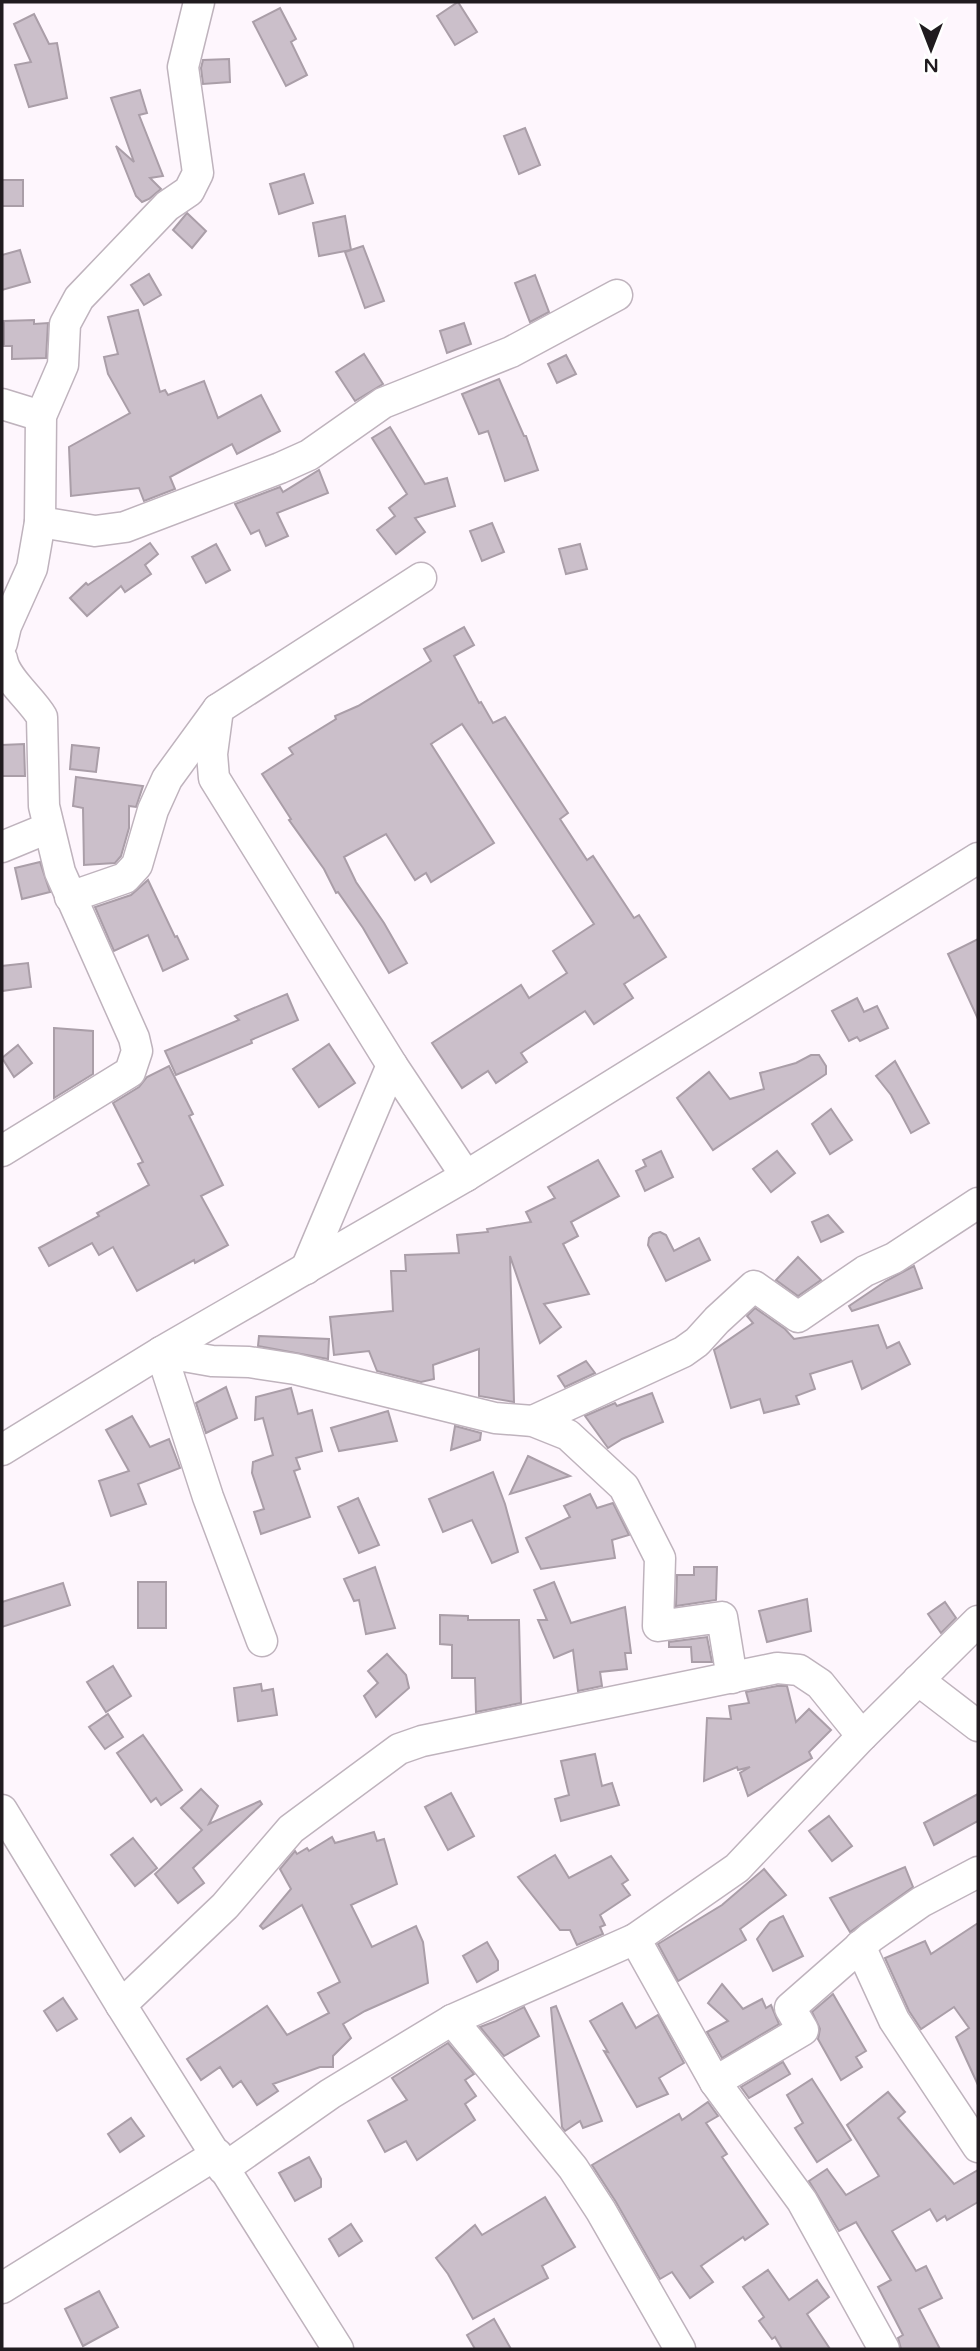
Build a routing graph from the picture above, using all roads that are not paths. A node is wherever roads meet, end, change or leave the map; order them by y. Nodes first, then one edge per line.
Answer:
1 (199, 2) edge
2 (617, 295) dead end
3 (2, 404) edge
4 (41, 416) junction
5 (40, 522) junction
6 (421, 578) dead end
7 (2, 643) edge
8 (2, 659) edge
9 (218, 709) junction
10 (48, 828) junction
11 (2, 847) edge
12 (978, 858) edge
13 (70, 897) junction
14 (392, 1065) junction
15 (2, 1151) edge
16 (466, 1177) junction
17 (978, 1203) edge
18 (306, 1269) junction
19 (161, 1352) junction
20 (533, 1421) junction
21 (2, 1450) edge
22 (978, 1621) edge
23 (262, 1641) dead end
24 (732, 1678) junction
25 (918, 1680) junction
26 (978, 1726) edge
27 (862, 1736) junction
28 (2, 1810) edge
29 (978, 1872) edge
30 (635, 1939) junction
31 (860, 1946) junction
32 (121, 2005) junction
33 (452, 2020) junction
34 (715, 2082) junction
35 (978, 2147) edge
36 (220, 2161) junction
37 (2, 2288) edge
38 (338, 2349) edge
39 (680, 2349) edge
40 (884, 2349) edge

1 - 4 street
2 - 5 street
3 - 4 street
4 - 5 street
5 - 7 street
6 - 9 street
8 - 10 street
9 - 13 street
9 - 14 street
10 - 11 street
10 - 13 street
12 - 16 street
13 - 15 street
14 - 16 street
14 - 18 street
16 - 18 street
17 - 20 street
18 - 19 street
19 - 20 street
19 - 21 street
19 - 23 street
20 - 24 street
22 - 25 street
24 - 27 street
24 - 32 street
25 - 26 street
25 - 27 street
27 - 30 street
28 - 32 street
29 - 31 street
30 - 33 street
30 - 34 street
31 - 34 street
31 - 35 street
32 - 36 street
33 - 36 street
33 - 39 street
34 - 40 street
36 - 37 street
36 - 38 street

